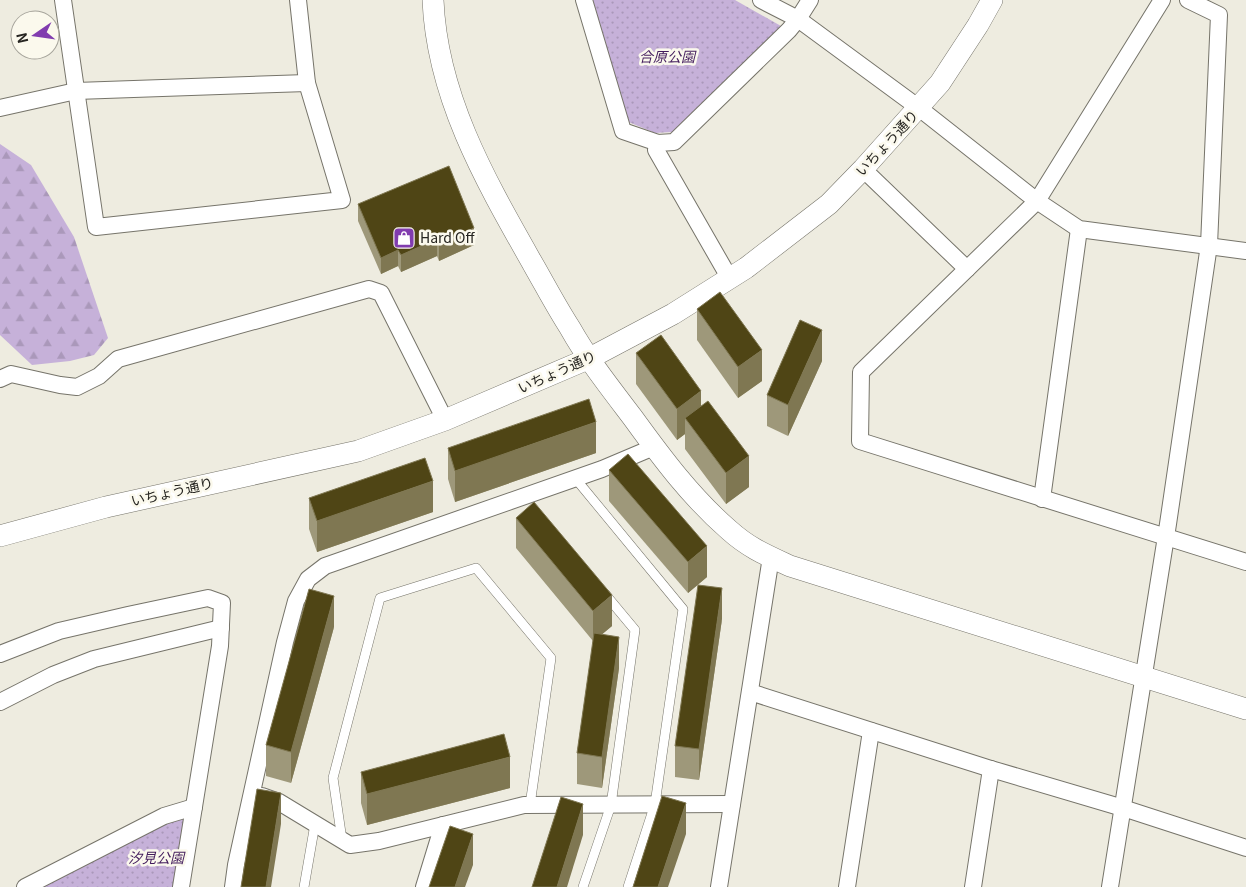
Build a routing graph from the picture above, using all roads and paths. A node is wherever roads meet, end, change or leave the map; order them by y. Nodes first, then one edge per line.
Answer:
1 (63, 0) edge
2 (298, 0) edge
3 (433, 0) edge
4 (584, 0) edge
5 (761, 0) edge
6 (810, 0) edge
7 (992, 0) edge
8 (1162, 0) edge
9 (1188, 0) edge
10 (798, 19) junction
11 (307, 83) junction
12 (76, 91) junction
13 (0, 108) edge
14 (919, 108) junction
15 (658, 143) junction
16 (863, 169) junction
17 (1037, 201) junction
18 (1079, 229) junction
19 (1209, 245) junction
20 (1246, 251) edge
21 (967, 269) junction
22 (730, 279) junction
23 (590, 358) junction
24 (4, 374) edge
25 (446, 420) junction
26 (654, 447) junction
27 (575, 478) junction
28 (1042, 499) junction
29 (0, 536) edge
30 (1166, 538) junction
31 (771, 557) junction
32 (1246, 562) edge
33 (598, 586) edge
34 (221, 628) junction
35 (0, 654) edge
36 (1143, 676) junction
37 (750, 692) junction
38 (0, 702) edge
39 (1246, 709) edge
40 (871, 731) junction
41 (991, 769) junction
42 (252, 793) junction
43 (655, 804) junction
44 (732, 804) junction
45 (530, 805) junction
46 (611, 805) junction
47 (194, 807) junction
48 (1123, 808) junction
49 (315, 824) junction
50 (443, 825) junction
51 (342, 840) junction
52 (1246, 848) edge
53 (25, 887) edge
54 (181, 887) edge
55 (233, 887) edge
56 (304, 887) edge
57 (424, 887) edge
58 (583, 887) edge
59 (628, 887) edge
60 (719, 887) edge
61 (847, 887) edge
62 (973, 887) edge
63 (1110, 887) edge

1 - 12 street
2 - 11 street
3 - 23 street
4 - 15 street
5 - 10 street
6 - 10 street
7 - 14 street, いちょう通り
8 - 17 street
9 - 19 street
10 - 14 street
10 - 15 street
11 - 12 street
11 - 12 street
12 - 13 street
14 - 16 street, いちょう通り
14 - 17 street
15 - 22 street
16 - 21 street
16 - 22 street, いちょう通り
17 - 18 street
17 - 21 street
18 - 19 street
18 - 28 street
19 - 20 street
19 - 30 street
21 - 28 street
22 - 23 street, いちょう通り
23 - 25 street, いちょう通り
23 - 26 street
24 - 25 street
25 - 29 street, いちょう通り
26 - 27 street
26 - 31 street
27 - 42 street
27 - 43 lane
28 - 30 street
30 - 32 street
30 - 36 street
31 - 36 street
31 - 37 street
33 - 46 lane
34 - 35 street
34 - 38 street
34 - 47 street
36 - 39 street
36 - 48 street
37 - 40 street
37 - 44 street
40 - 41 street
40 - 61 street
41 - 48 street
41 - 62 street
42 - 49 street
42 - 55 street
43 - 44 street
43 - 46 street
43 - 59 lane
44 - 60 street
45 - 46 street
45 - 50 street
45 - 51 lane
46 - 58 lane
47 - 53 street
47 - 54 street
48 - 52 street
48 - 63 street
49 - 51 street
49 - 56 lane
50 - 51 street
50 - 57 street

